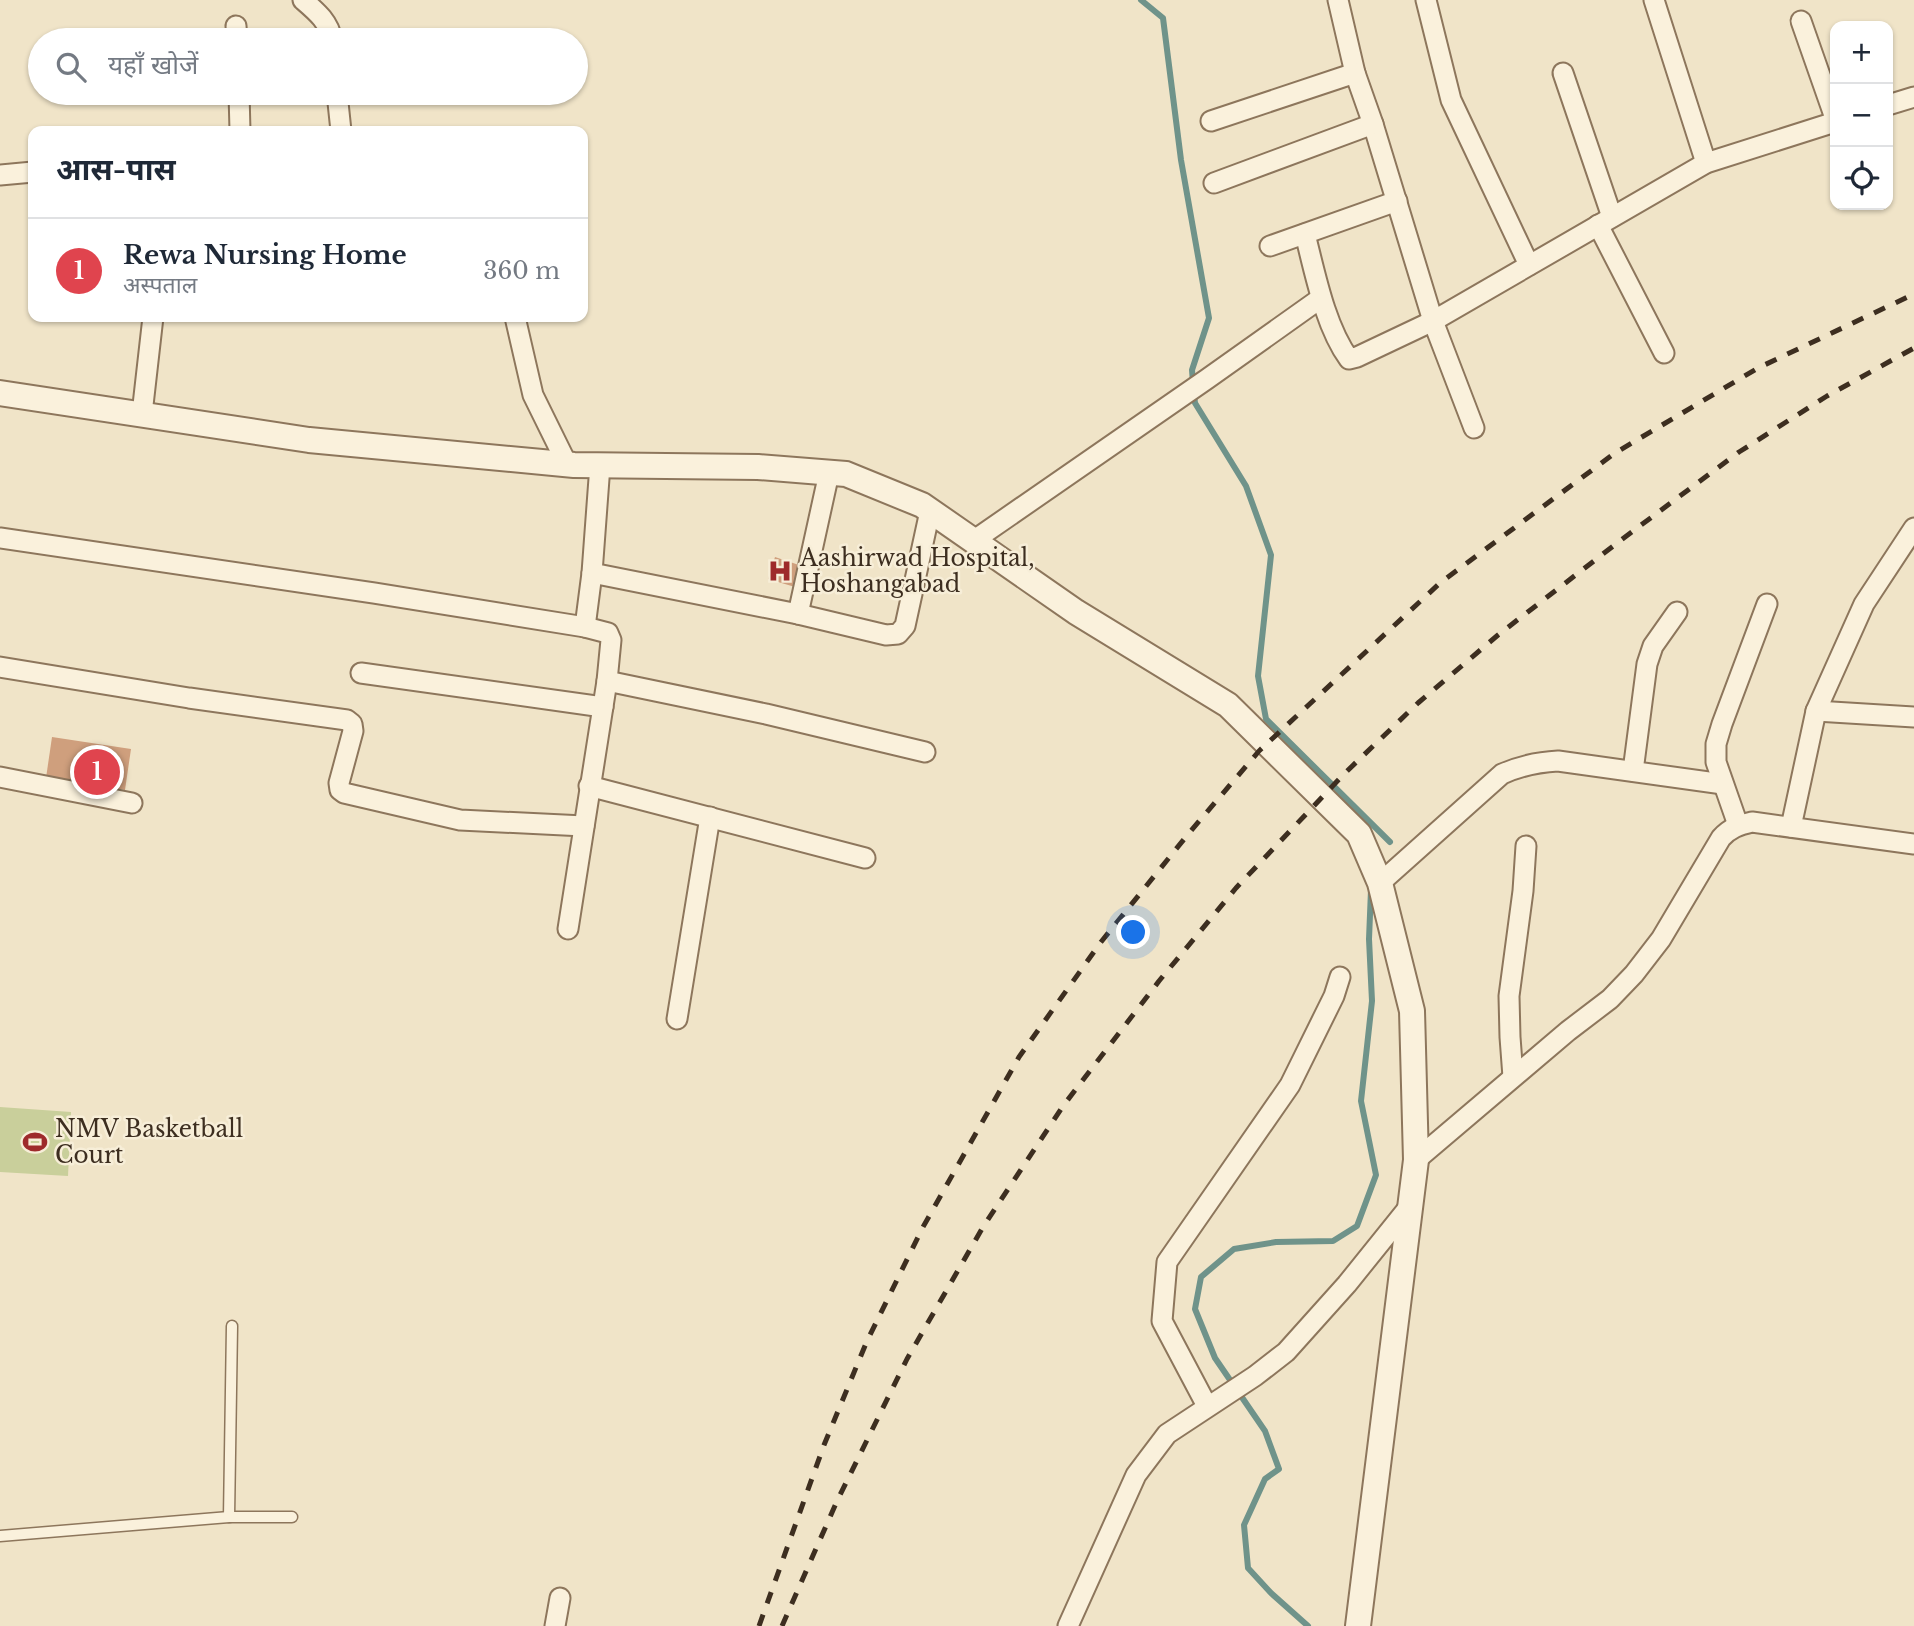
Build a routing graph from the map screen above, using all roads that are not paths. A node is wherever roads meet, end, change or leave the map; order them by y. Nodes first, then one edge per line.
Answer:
1 (303, 0) edge
2 (1338, 0) edge
3 (1426, 0) edge
4 (1654, 0) edge
5 (1801, 21) dead end
6 (329, 28) edge
7 (1355, 73) junction
8 (1563, 73) dead end
9 (1914, 97) edge
10 (1893, 104) edge
11 (239, 105) edge
12 (338, 105) edge
13 (1830, 105) edge
14 (1211, 121) dead end
15 (1830, 122) edge
16 (1373, 124) junction
17 (240, 126) edge
18 (340, 126) edge
19 (1706, 163) junction
20 (28, 172) edge
21 (0, 175) edge
22 (1214, 183) dead end
23 (1397, 201) junction
24 (1605, 221) junction
25 (1305, 234) junction
26 (1270, 246) dead end
27 (1530, 265) junction
28 (1321, 298) junction
29 (1433, 321) junction
30 (152, 322) edge
31 (516, 322) edge
32 (1664, 353) dead end
33 (0, 393) edge
34 (142, 415) junction
35 (1474, 428) dead end
36 (567, 464) junction
37 (600, 465) junction
38 (829, 473) junction
39 (930, 511) junction
40 (1914, 528) edge
41 (0, 538) edge
42 (973, 541) junction
43 (593, 573) junction
44 (1767, 604) dead end
45 (1677, 612) dead end
46 (798, 614) junction
47 (585, 627) junction
48 (0, 667) edge
49 (361, 673) dead end
50 (607, 681) junction
51 (603, 707) junction
52 (1816, 711) junction
53 (1914, 717) edge
54 (925, 752) dead end
55 (1633, 771) junction
56 (0, 777) edge
57 (1723, 784) junction
58 (589, 786) junction
59 (132, 803) dead end
60 (709, 817) junction
61 (1738, 825) junction
62 (584, 826) junction
63 (1791, 827) junction
64 (1914, 844) edge
65 (1526, 846) dead end
66 (865, 858) dead end
67 (1380, 883) junction
68 (568, 929) dead end
69 (1339, 977) dead end
70 (677, 1019) dead end
71 (1513, 1077) junction
72 (1416, 1160) junction
73 (1409, 1207) junction
74 (232, 1326) dead end
75 (1214, 1402) junction
76 (229, 1517) junction
77 (292, 1517) dead end
78 (0, 1536) edge
79 (560, 1598) dead end
80 (1358, 1623) edge
81 (555, 1626) edge
82 (1068, 1626) edge

1 - 6 street
2 - 7 street
3 - 27 street
4 - 19 street
5 - 13 street
7 - 14 street
7 - 16 street
8 - 24 street
9 - 10 street
11 - 17 street
12 - 18 street
15 - 19 street
16 - 22 street
16 - 23 street
19 - 24 street
20 - 21 street
23 - 25 street
23 - 29 street
24 - 27 street
24 - 32 street
25 - 26 street
25 - 28 street
27 - 29 street
28 - 29 street
28 - 42 street
29 - 35 street
30 - 34 street
31 - 36 street
33 - 34 street
34 - 36 street
36 - 37 street
37 - 38 street
37 - 43 street
38 - 39 street
38 - 46 street
39 - 42 street
39 - 46 street
40 - 52 street
41 - 47 street
42 - 67 street
43 - 46 street
43 - 47 street
44 - 57 street
45 - 55 street
47 - 50 street
48 - 62 street
49 - 51 street
50 - 51 street
50 - 54 street
51 - 58 street
52 - 53 street
52 - 63 street
55 - 57 street
55 - 67 street
56 - 59 street
57 - 61 street
58 - 60 street
58 - 62 street
60 - 66 street
60 - 70 street
61 - 63 street
61 - 71 street
62 - 68 street
63 - 64 street
65 - 71 street
67 - 72 street
69 - 75 street
71 - 72 street
72 - 73 street
73 - 75 street
73 - 80 street
74 - 76 lane
75 - 82 street
76 - 77 lane
76 - 78 lane
79 - 81 street

